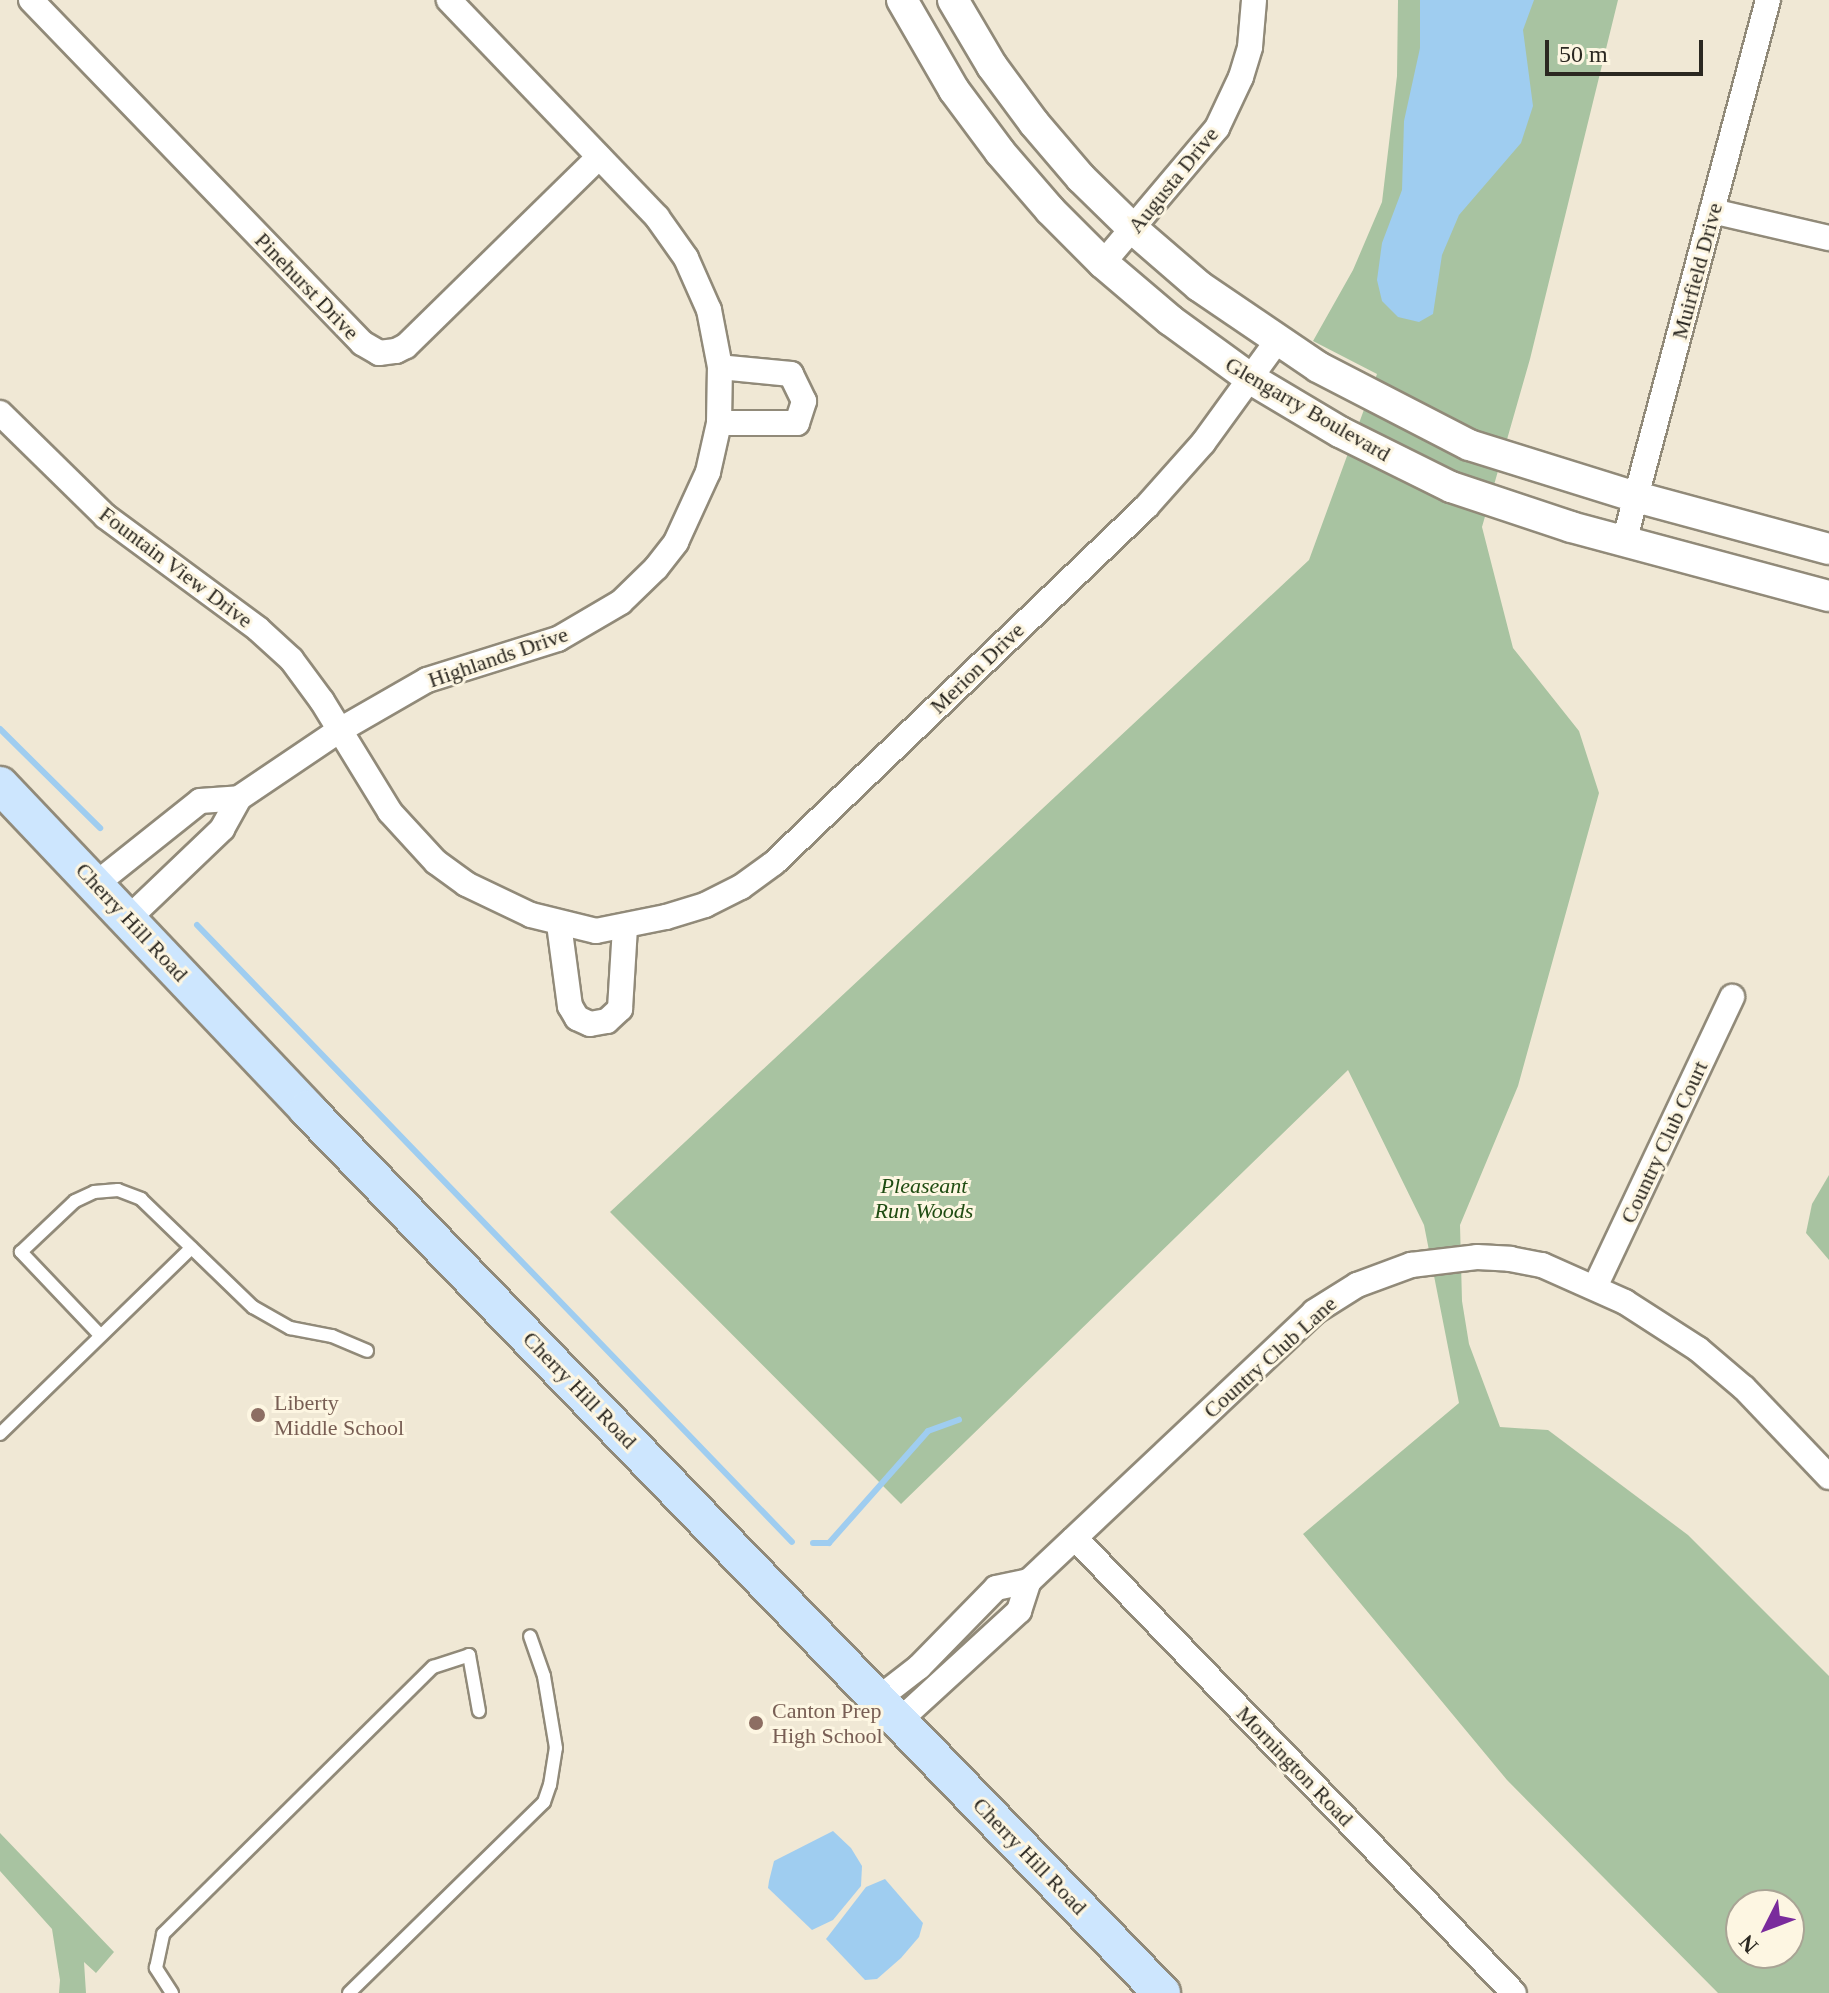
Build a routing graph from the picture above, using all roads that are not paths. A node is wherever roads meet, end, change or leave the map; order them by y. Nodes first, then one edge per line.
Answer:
1 (31, 0) edge
2 (449, 0) edge
3 (1254, 0) edge
4 (1768, 0) edge
5 (954, 3) edge
6 (908, 13) edge
7 (599, 157) junction
8 (1712, 211) junction
9 (1133, 229) junction
10 (1829, 238) edge
11 (1103, 263) junction
12 (1277, 341) junction
13 (720, 367) junction
14 (1251, 379) junction
15 (0, 413) edge
16 (719, 423) junction
17 (1636, 497) junction
18 (1624, 542) junction
19 (1829, 549) edge
20 (1829, 596) edge
21 (340, 730) junction
22 (0, 785) edge
23 (239, 798) junction
24 (96, 884) junction
25 (129, 918) junction
26 (559, 924) junction
27 (625, 927) junction
28 (1732, 997) dead end
29 (191, 1248) junction
30 (1595, 1287) junction
31 (100, 1335) junction
32 (367, 1351) dead end
33 (0, 1434) edge
34 (1829, 1477) edge
35 (1075, 1538) junction
36 (530, 1636) dead end
37 (889, 1710) junction
38 (479, 1711) dead end
39 (172, 1993) edge
40 (349, 1993) edge
41 (1162, 1993) edge
42 (1514, 1993) edge

1 - 7 street, Pinehurst Drive
2 - 7 street, Highlands Drive
3 - 9 street, Augusta Drive
4 - 8 street, Muirfield Drive
5 - 6 street, Glengarry Boulevard
5 - 9 street, Glengarry Boulevard
6 - 11 street, Glengarry Boulevard
7 - 13 street, Highlands Drive
8 - 10 street
8 - 17 street, Muirfield Drive
9 - 11 street, Augusta Drive
9 - 12 street, Glengarry Boulevard
11 - 14 street, Glengarry Boulevard
12 - 14 street, Merion Drive
12 - 17 street, Glengarry Boulevard
13 - 16 street, Highlands Drive
13 - 16 street
14 - 18 street, Glengarry Boulevard
14 - 27 street, Merion Drive
15 - 21 street, Fountain View Drive
16 - 21 street, Highlands Drive
17 - 18 street, Muirfield Drive
17 - 19 street, Glengarry Boulevard
18 - 20 street, Glengarry Boulevard
21 - 23 street, Highlands Drive
21 - 26 street, Merion Drive
22 - 24 main road, Cherry Hill Road
23 - 24 street, Highlands Drive
23 - 25 street, Highlands Drive
24 - 25 main road, Cherry Hill Road
25 - 37 main road, Cherry Hill Road
26 - 27 street, Merion Drive
26 - 27 street
28 - 30 street, Country Club Court
29 - 31 lane
29 - 31 lane
29 - 32 lane
30 - 34 street, Country Club Lane
30 - 35 street, Country Club Lane
31 - 33 lane
35 - 37 street, Country Club Lane
35 - 42 street, Mornington Road
36 - 40 lane
37 - 41 main road, Cherry Hill Road
38 - 39 lane

